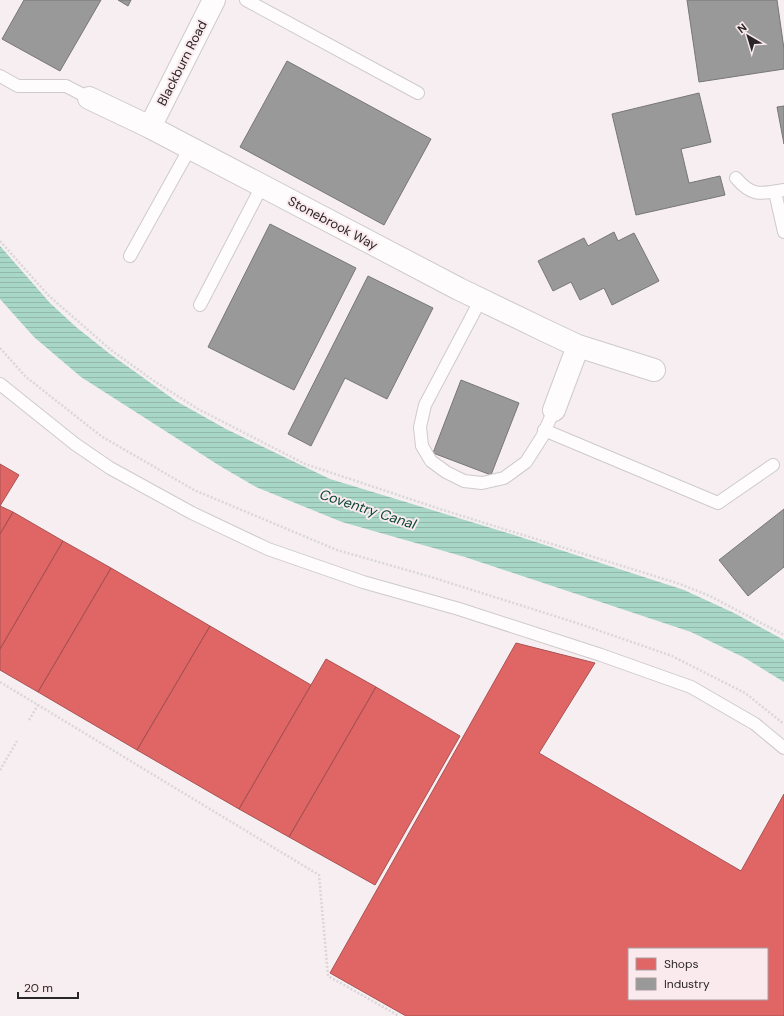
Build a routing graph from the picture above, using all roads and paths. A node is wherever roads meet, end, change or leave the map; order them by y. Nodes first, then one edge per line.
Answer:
1 (214, 0) edge
2 (246, 0) edge
3 (0, 76) edge
4 (418, 93) dead end
5 (89, 98) joint
6 (150, 127) junction
7 (190, 148) junction
8 (736, 178) dead end
9 (262, 186) junction
10 (779, 191) edge
11 (784, 232) edge
12 (0, 241) edge
13 (130, 256) dead end
14 (480, 299) junction
15 (200, 305) dead end
16 (578, 346) junction
17 (0, 348) edge
18 (654, 370) dead end
19 (0, 384) edge
20 (554, 410) joint
21 (544, 430) junction
22 (773, 465) dead end
23 (784, 635) edge
24 (0, 682) edge
25 (38, 705) junction
26 (29, 720) dead end
27 (784, 724) edge
28 (17, 741) dead end
29 (784, 748) edge
30 (0, 770) edge
31 (399, 1016) edge

1 - 6 street, Blackburn Road
2 - 4 lane
3 - 5 lane
5 - 6 street, Stonebrook Way
6 - 7 street, Stonebrook Way
7 - 9 street, Stonebrook Way
7 - 13 lane
8 - 10 lane
9 - 14 street, Stonebrook Way
9 - 15 lane
10 - 11 lane
12 - 23 path
14 - 16 street, Stonebrook Way
14 - 21 lane
16 - 18 street, Stonebrook Way
16 - 20 street
17 - 27 path
19 - 29 lane
20 - 21 lane
21 - 22 lane
24 - 25 path
25 - 26 path
25 - 31 path
28 - 30 path

